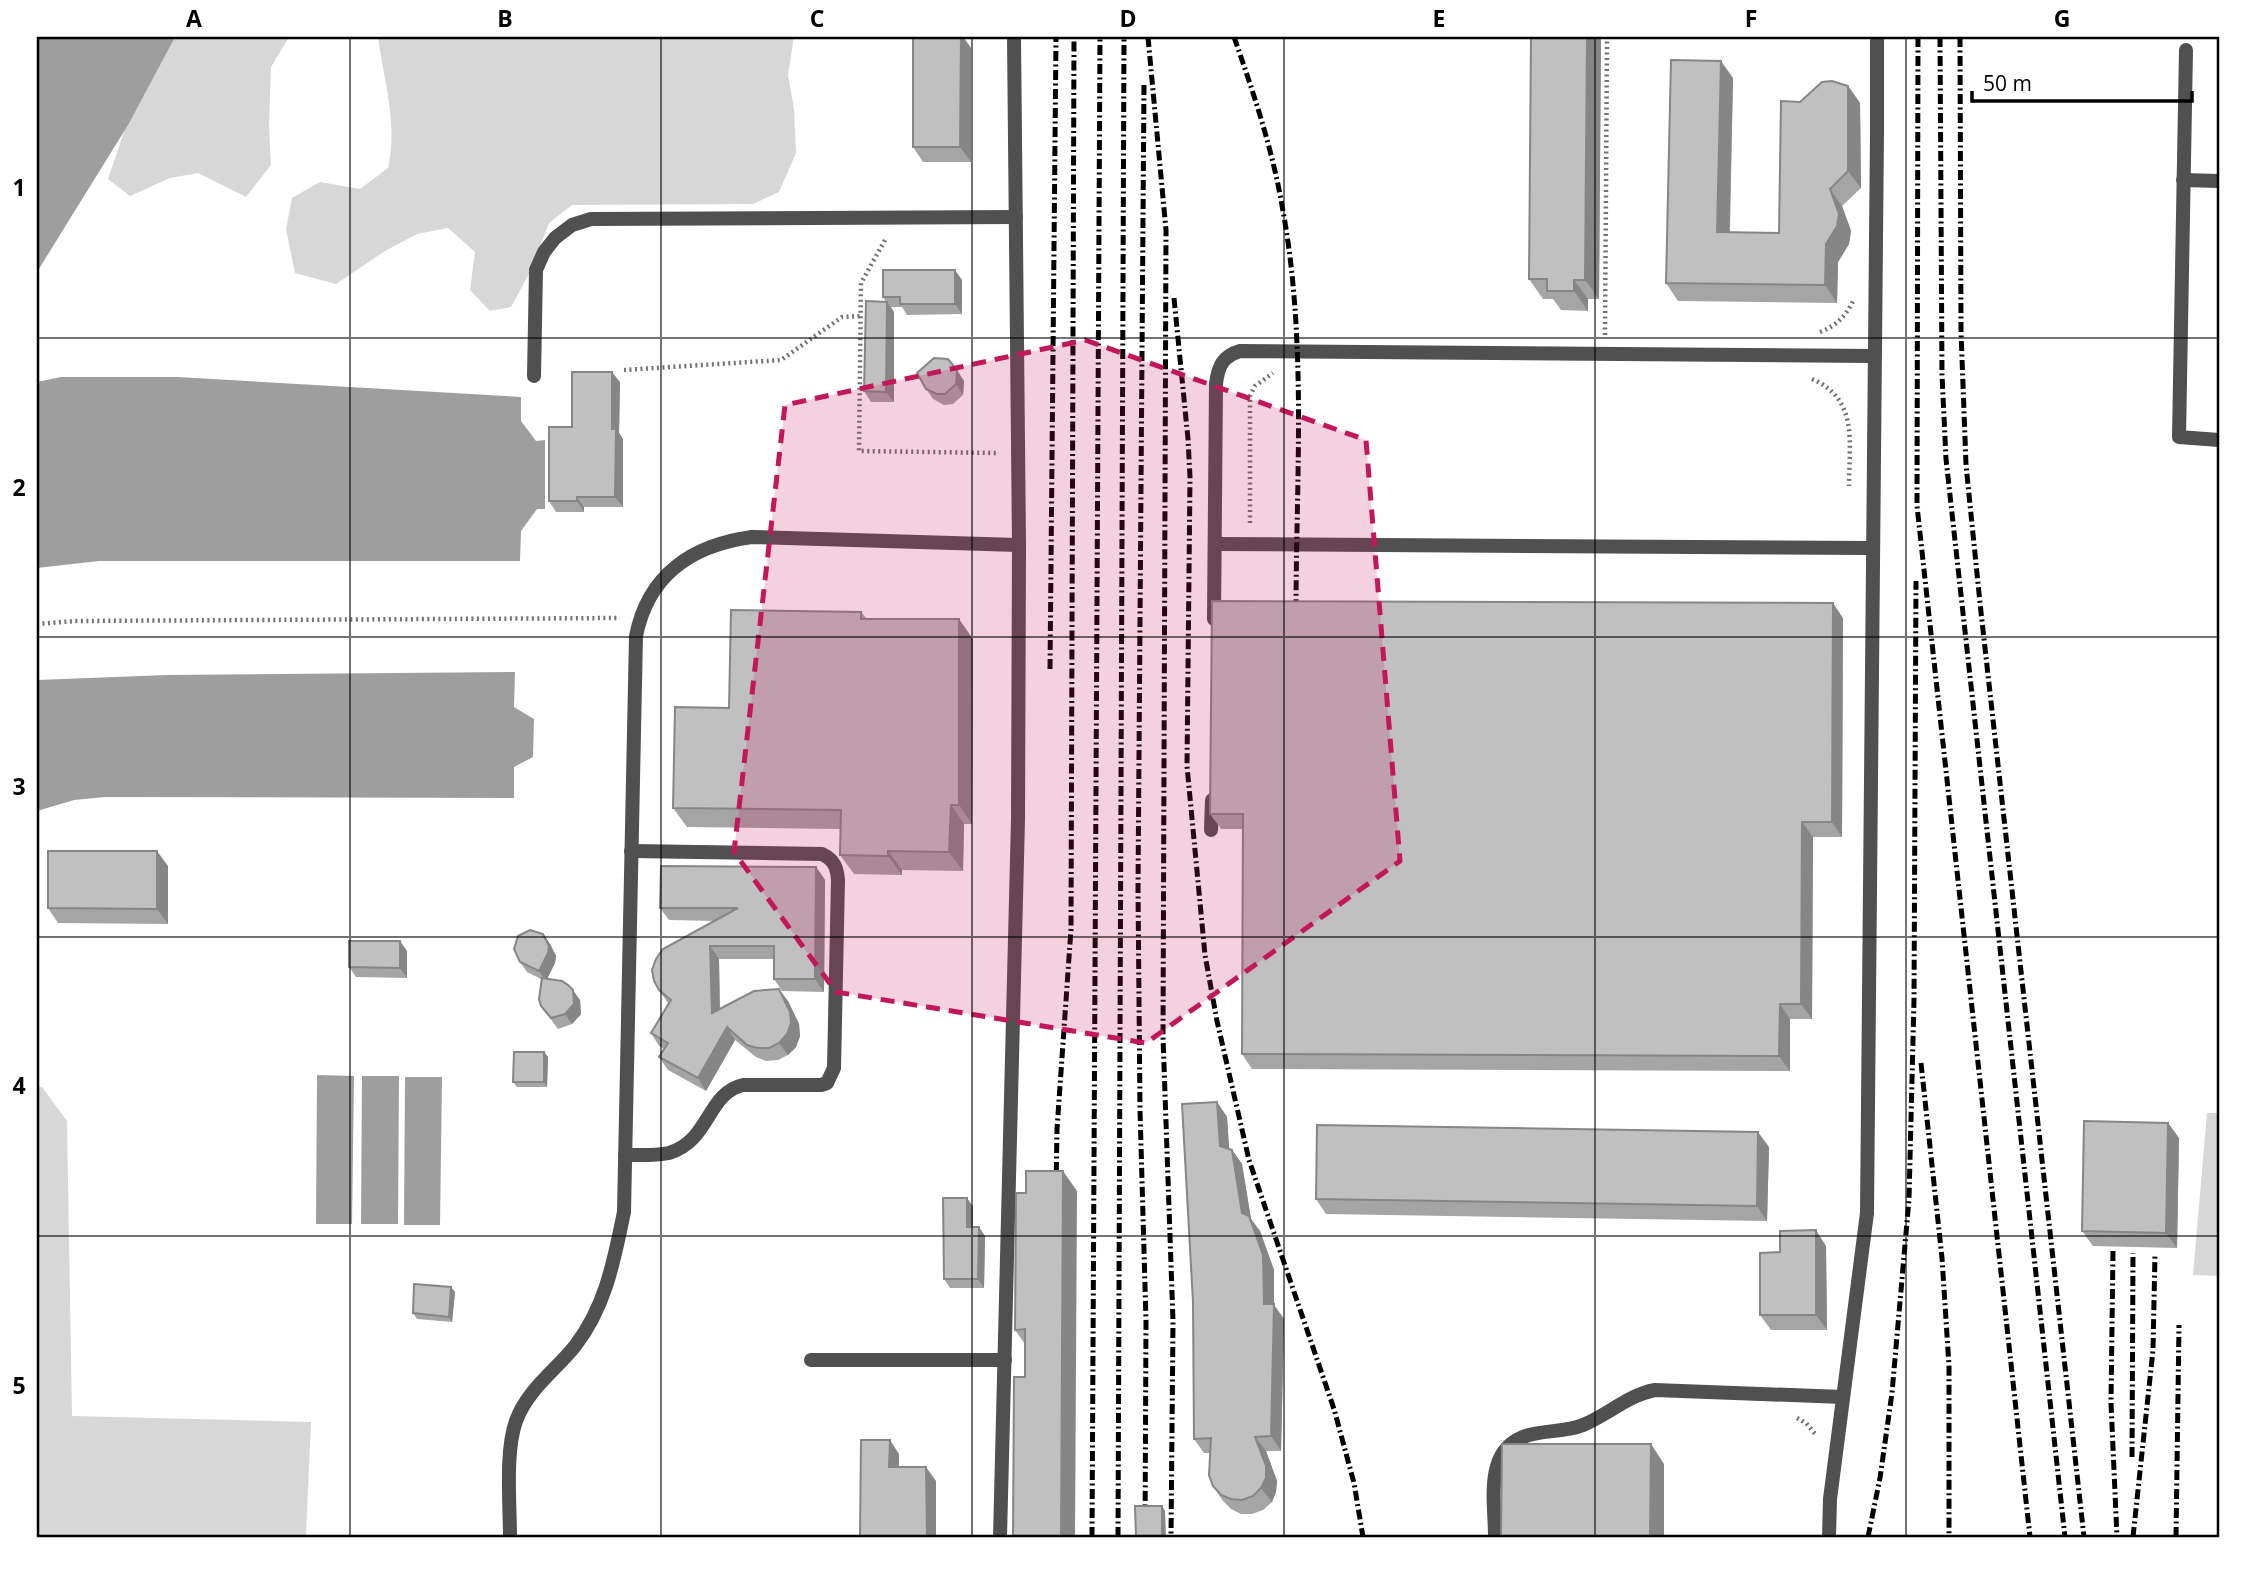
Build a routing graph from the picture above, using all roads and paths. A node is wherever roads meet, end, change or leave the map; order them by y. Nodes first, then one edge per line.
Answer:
1 (1014, 37) edge
2 (1608, 37) edge
3 (1877, 37) edge
4 (2186, 50) dead end
5 (2183, 180) junction
6 (2219, 181) edge
7 (1016, 216) junction
8 (898, 217) junction
9 (1854, 297) dead end
10 (860, 316) junction
11 (1813, 335) dead end
12 (1592, 336) dead end
13 (1874, 356) junction
14 (1283, 369) dead end
15 (624, 370) dead end
16 (534, 376) dead end
17 (1805, 376) dead end
18 (2219, 440) edge
19 (1018, 453) junction
20 (1849, 494) dead end
21 (1215, 544) junction
22 (1250, 544) junction
23 (1020, 545) junction
24 (1872, 548) junction
25 (639, 618) junction
26 (37, 624) edge
27 (1214, 639) edge
28 (1212, 789) edge
29 (1211, 830) edge
30 (631, 851) junction
31 (625, 1155) junction
32 (811, 1360) dead end
33 (1004, 1360) junction
34 (1843, 1397) junction
35 (1792, 1415) dead end
36 (1820, 1444) dead end
37 (510, 1537) edge
38 (1000, 1537) edge
39 (1495, 1537) edge
40 (1829, 1537) edge

1 - 7 street
2 - 12 path
3 - 13 street
4 - 5 street
5 - 6 street
5 - 18 street
7 - 8 street
7 - 19 street
8 - 10 path
8 - 16 street
9 - 11 path
10 - 15 path
10 - 19 path
13 - 21 street
13 - 24 street
14 - 22 path
17 - 20 path
19 - 23 street
21 - 22 street
21 - 27 street
22 - 24 street
23 - 25 street
23 - 33 street
24 - 34 street
25 - 26 path
25 - 30 street
28 - 29 street
30 - 31 street
30 - 31 street
31 - 37 street
32 - 33 street
33 - 38 street
34 - 39 street
34 - 40 street
35 - 36 path

